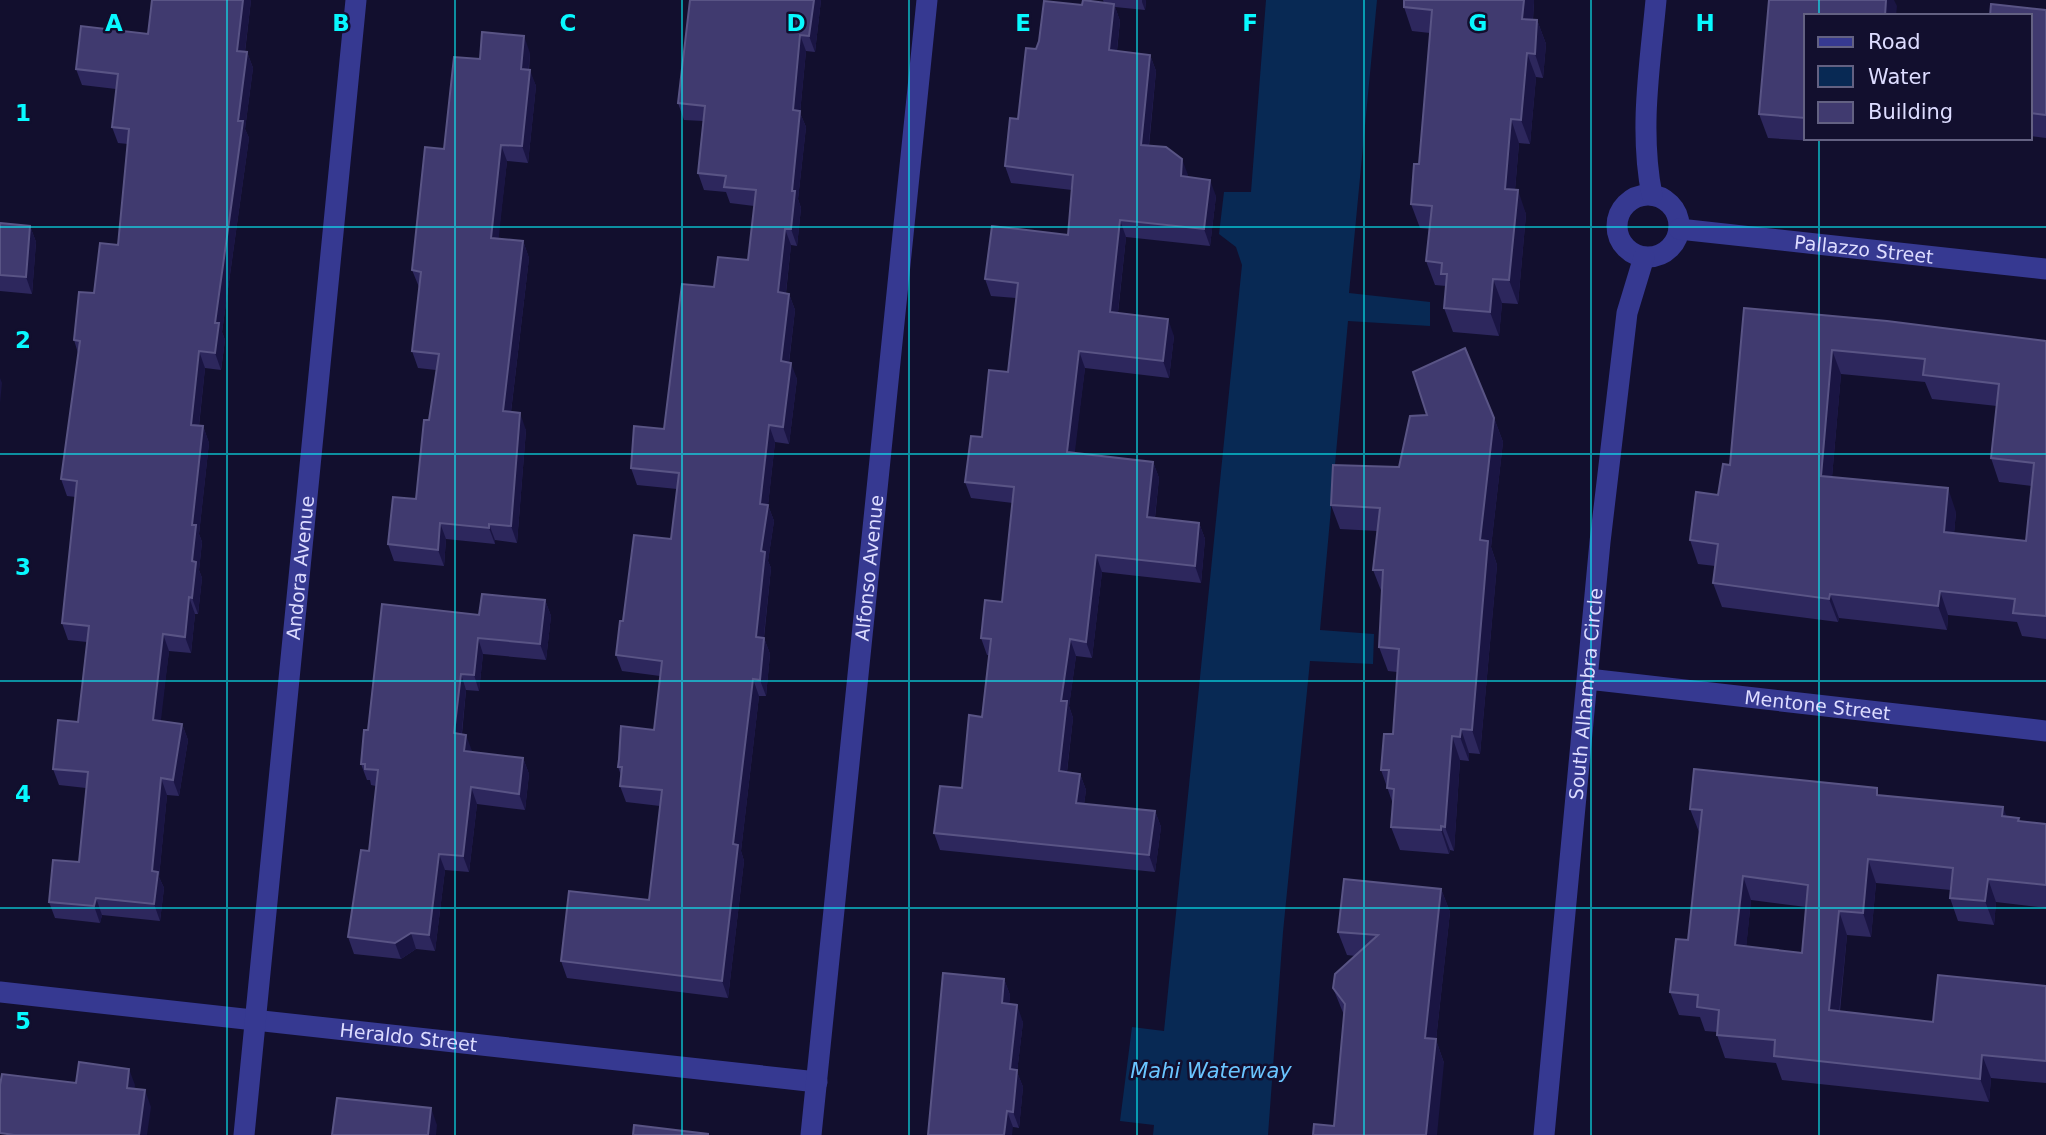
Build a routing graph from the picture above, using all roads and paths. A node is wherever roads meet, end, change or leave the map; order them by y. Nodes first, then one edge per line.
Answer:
1 (356, 0) edge
2 (927, 0) edge
3 (1656, 0) edge
4 (1652, 195) junction
5 (1679, 229) junction
6 (1644, 257) junction
7 (2046, 269) edge
8 (1588, 679) junction
9 (2046, 732) edge
10 (0, 992) edge
11 (256, 1018) junction
12 (817, 1082) junction
13 (244, 1135) edge
14 (811, 1135) edge
15 (1544, 1135) edge

1 - 11 street, Andora Avenue
2 - 12 street, Alfonso Avenue
3 - 4 street
4 - 5 street
4 - 6 street
5 - 6 street
5 - 7 street, Pallazzo Street
6 - 8 street, South Alhambra Circle
8 - 9 street, Mentone Street
8 - 15 street, South Alhambra Circle
10 - 11 street, Heraldo Street
11 - 12 street, Heraldo Street
11 - 13 street, Andora Avenue
12 - 14 street, Alfonso Avenue

